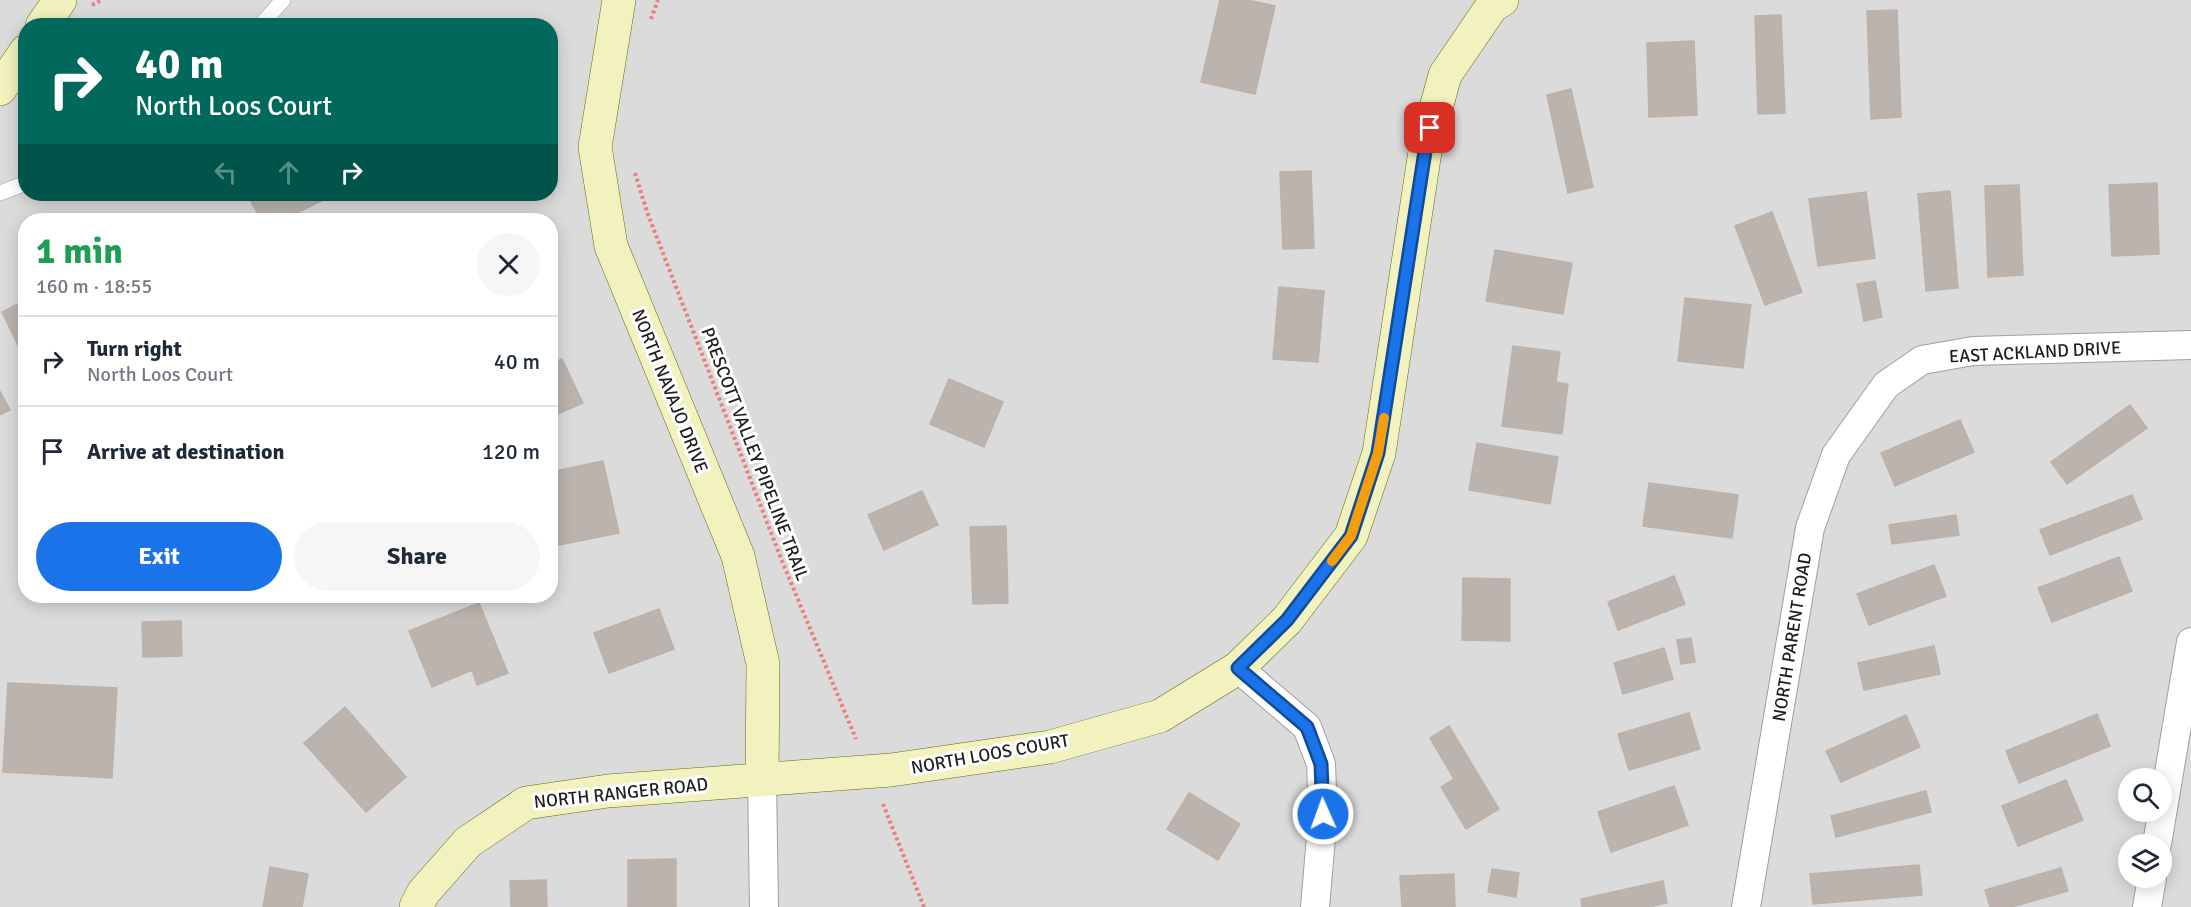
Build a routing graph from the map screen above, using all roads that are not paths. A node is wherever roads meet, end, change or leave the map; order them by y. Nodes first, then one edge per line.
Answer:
1 (60, 0) edge
2 (283, 0) edge
3 (619, 0) edge
4 (1497, 3) edge
5 (48, 18) edge
6 (267, 18) edge
7 (18, 63) edge
8 (0, 89) edge
9 (18, 186) edge
10 (0, 193) edge
11 (2191, 345) edge
12 (1886, 385) joint
13 (2191, 642) edge
14 (1238, 668) junction
15 (762, 780) junction
16 (2159, 834) edge
17 (2150, 888) edge
18 (416, 907) edge
19 (764, 907) edge
20 (1316, 907) edge
21 (1746, 907) edge
22 (2147, 907) edge

1 - 5 street
2 - 6 lane
3 - 15 street, NORTH NAVAJO DRIVE
4 - 14 street, NORTH LOOS COURT
7 - 8 street
9 - 10 lane
11 - 12 street, EAST ACKLAND DRIVE
12 - 21 street, NORTH PARENT ROAD
13 - 16 street
14 - 15 street, NORTH LOOS COURT
14 - 20 street
15 - 18 street, NORTH RANGER ROAD
15 - 19 street
17 - 22 street

